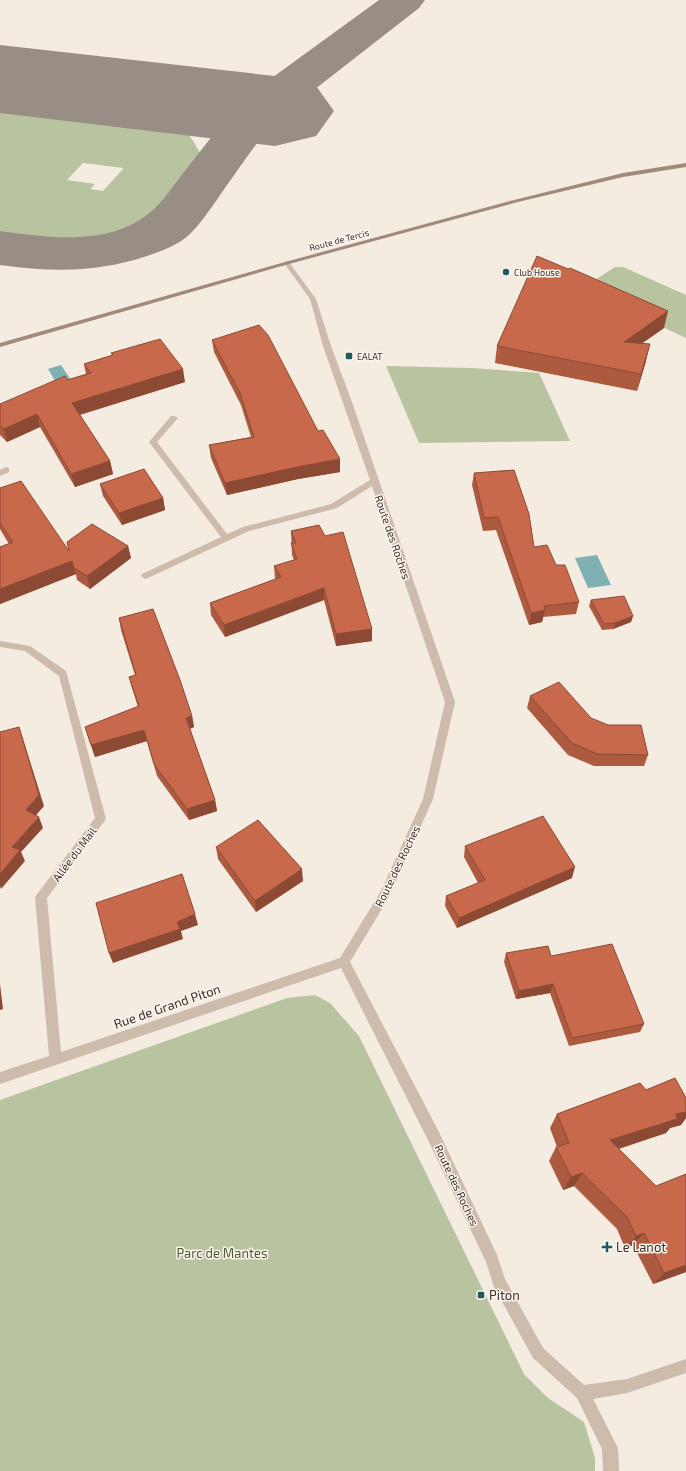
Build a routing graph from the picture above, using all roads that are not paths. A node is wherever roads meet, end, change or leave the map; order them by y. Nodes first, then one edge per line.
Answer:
1 (686, 165) edge
2 (287, 263) junction
3 (0, 345) edge
4 (174, 418) dead end
5 (374, 481) junction
6 (225, 537) junction
7 (145, 576) dead end
8 (0, 644) edge
9 (344, 962) junction
10 (55, 1059) junction
11 (0, 1078) edge
12 (686, 1366) edge
13 (582, 1393) junction
14 (611, 1471) edge

1 - 2 main road, Route de Tercis
2 - 3 main road, Route de Tercis
2 - 5 street, Route des Roches
4 - 6 street
5 - 6 street
5 - 9 street, Route des Roches
6 - 7 street
8 - 10 street, Allée du Mail
9 - 10 street, Rue de Grand Piton
9 - 13 street, Route des Roches
10 - 11 street, Rue de Grand Piton
12 - 13 street
13 - 14 street, Route des Roches

